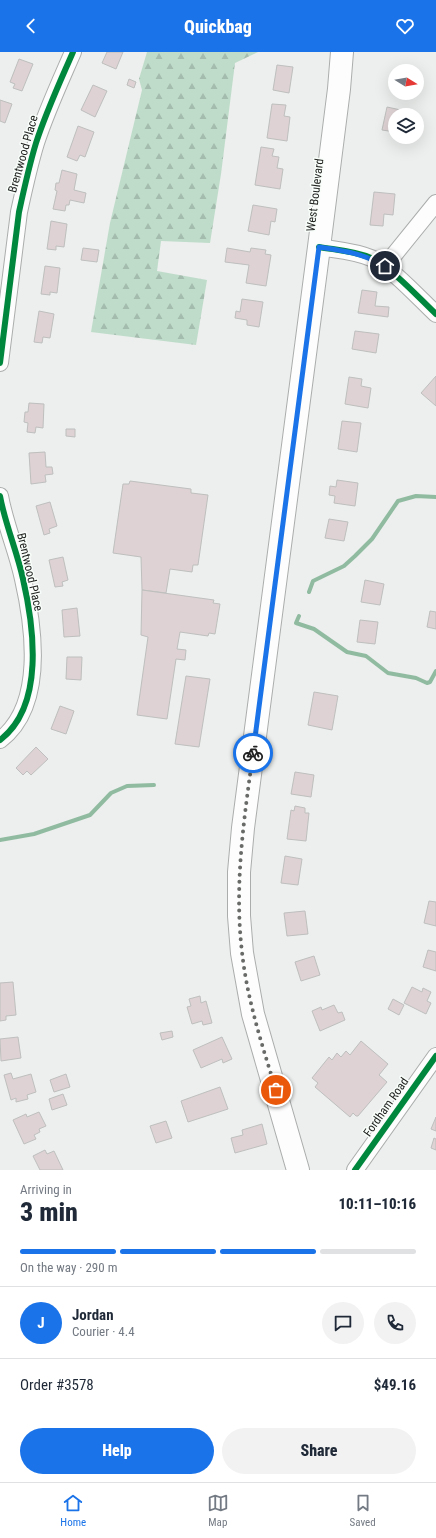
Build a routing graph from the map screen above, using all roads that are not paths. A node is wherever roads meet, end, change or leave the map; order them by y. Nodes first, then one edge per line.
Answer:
1 (72, 52) edge
2 (342, 52) edge
3 (436, 203) edge
4 (319, 247) junction
5 (385, 266) junction
6 (436, 314) edge
7 (0, 363) edge
8 (0, 496) edge
9 (0, 740) edge
10 (436, 1056) edge
11 (298, 1170) edge
12 (355, 1170) edge

1 - 7 street, Brentwood Place
2 - 4 main road, West Boulevard
3 - 5 street
4 - 5 street
4 - 11 main road, West Boulevard
5 - 6 street
8 - 9 street, Brentwood Place
10 - 12 street, Fordham Road

